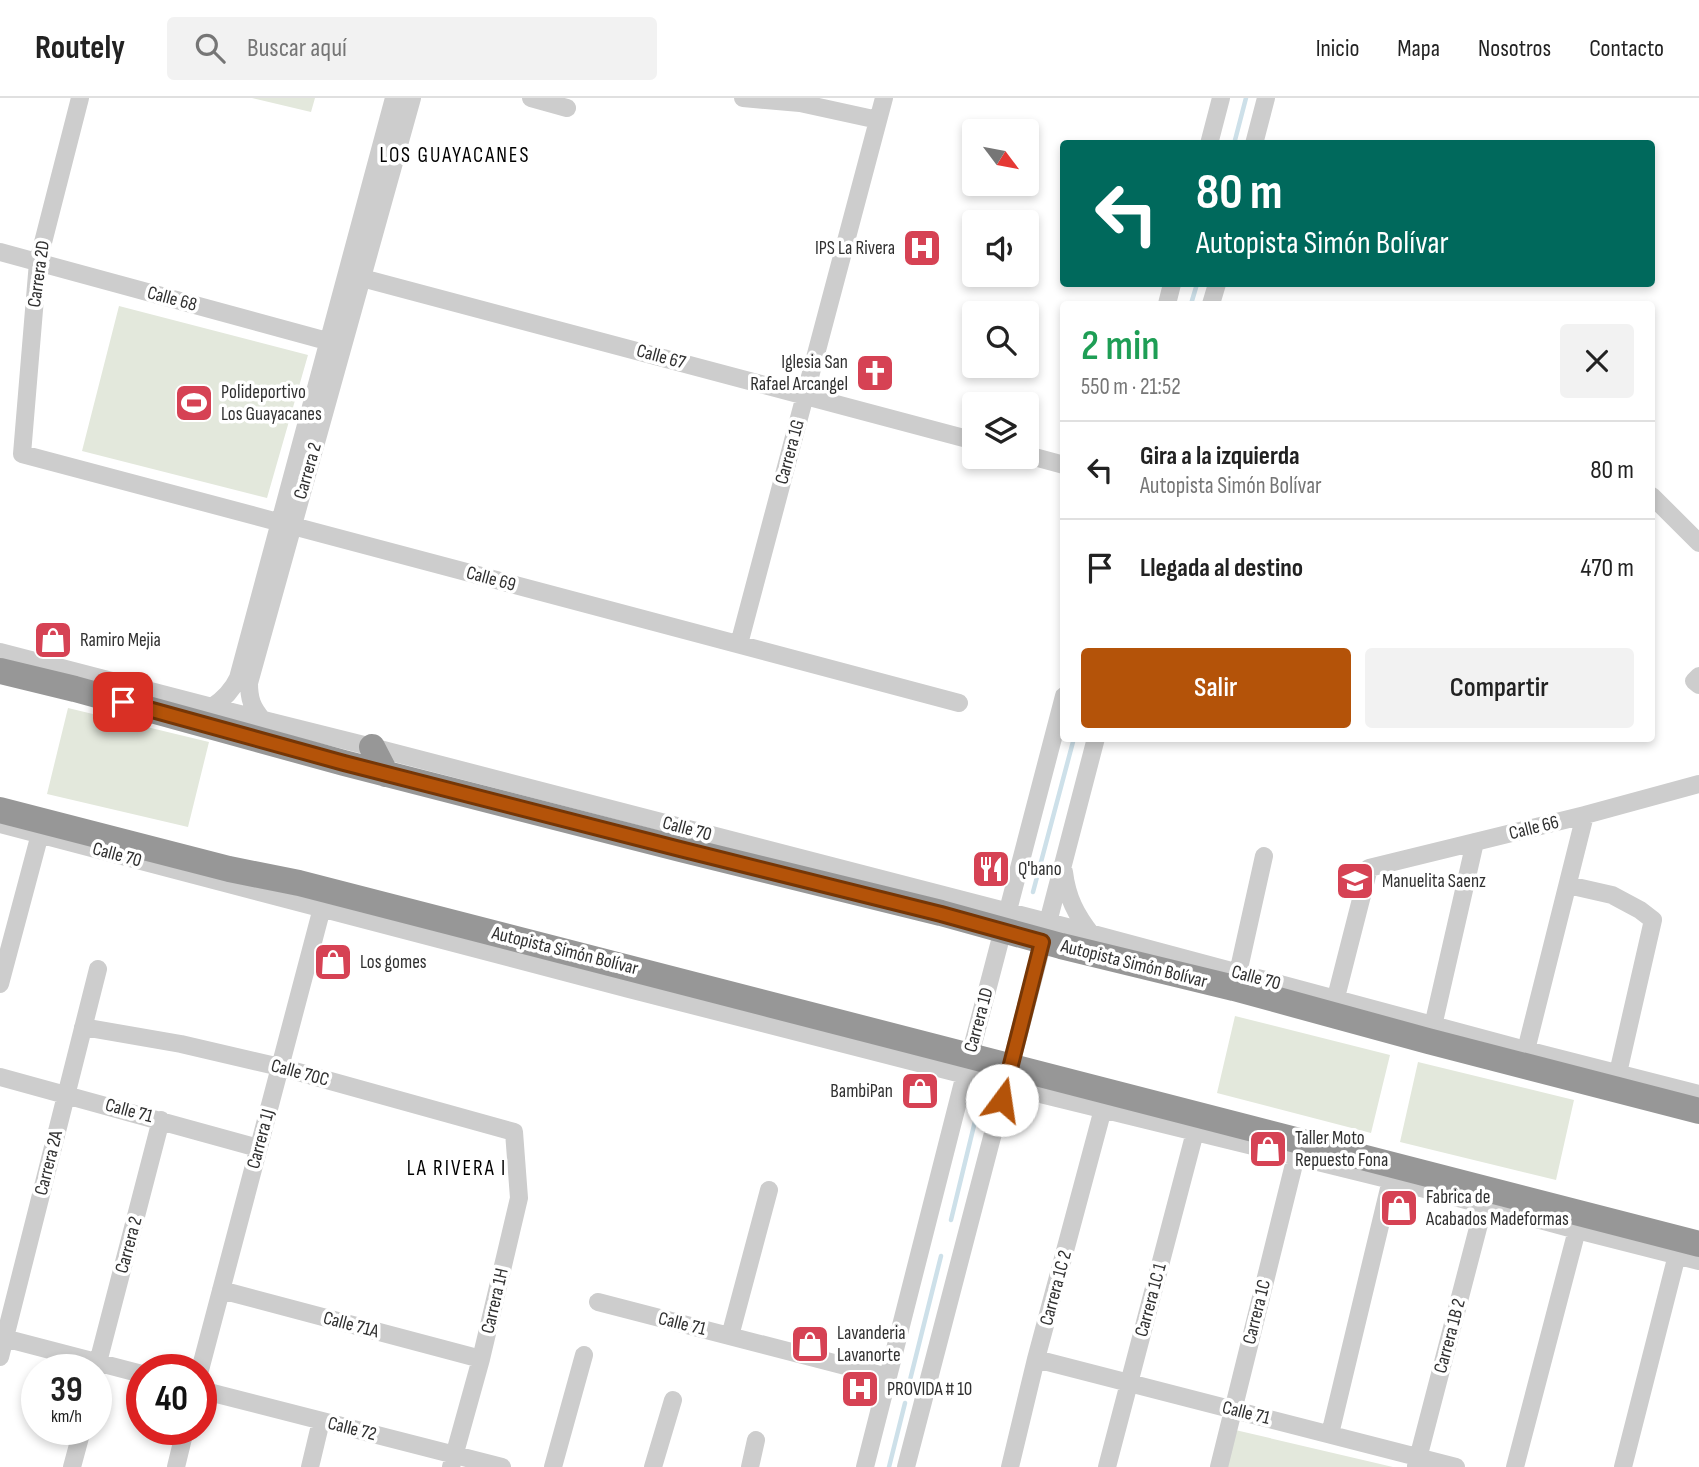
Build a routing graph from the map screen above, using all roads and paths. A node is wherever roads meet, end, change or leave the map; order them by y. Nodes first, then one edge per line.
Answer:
1 (79, 98) edge
2 (394, 98) edge
3 (412, 98) edge
4 (531, 98) edge
5 (743, 98) edge
6 (884, 98) edge
7 (1221, 98) edge
8 (1266, 98) edge
9 (567, 108) dead end
10 (878, 120) junction
11 (1210, 140) edge
12 (1255, 140) edge
13 (0, 252) edge
14 (38, 262) junction
15 (355, 276) junction
16 (336, 343) junction
17 (805, 395) junction
18 (962, 437) edge
19 (22, 454) joint
20 (1039, 458) edge
21 (1060, 464) edge
22 (1655, 499) edge
23 (287, 524) junction
24 (1699, 543) edge
25 (739, 644) junction
26 (0, 652) edge
27 (0, 671) edge
28 (1699, 676) edge
29 (114, 681) junction
30 (1699, 685) edge
31 (75, 689) junction
32 (959, 703) dead end
33 (212, 708) junction
34 (147, 709) junction
35 (1060, 711) edge
36 (262, 719) junction
37 (1095, 742) edge
38 (368, 746) junction
39 (344, 763) junction
40 (386, 774) junction
41 (1699, 784) edge
42 (0, 810) edge
43 (1585, 815) junction
44 (0, 824) edge
45 (40, 834) junction
46 (1475, 842) junction
47 (1065, 855) junction
48 (1264, 856) dead end
49 (223, 883) junction
50 (299, 883) junction
51 (1568, 885) junction
52 (943, 905) junction
53 (322, 908) junction
54 (1005, 922) junction
55 (1045, 932) junction
56 (1092, 934) junction
57 (98, 969) dead end
58 (1237, 973) junction
59 (0, 984) edge
60 (1333, 1007) junction
61 (1433, 1026) junction
62 (83, 1027) junction
63 (850, 1035) junction
64 (1527, 1051) junction
65 (967, 1065) junction
66 (280, 1067) junction
67 (1618, 1073) junction
68 (1008, 1076) junction
69 (0, 1077) edge
70 (1699, 1094) edge
71 (67, 1095) junction
72 (1103, 1110) junction
73 (1699, 1111) edge
74 (161, 1120) junction
75 (514, 1132) joint
76 (1195, 1132) junction
77 (258, 1148) junction
78 (1297, 1149) junction
79 (1391, 1180) junction
80 (769, 1190) dead end
81 (1484, 1205) junction
82 (1577, 1230) junction
83 (1688, 1249) edge
84 (1699, 1261) edge
85 (221, 1290) junction
86 (598, 1302) dead end
87 (730, 1336) junction
88 (2, 1338) edge
89 (56, 1354) edge
90 (100, 1354) edge
91 (204, 1354) edge
92 (584, 1355) dead end
93 (0, 1357) edge
94 (481, 1359) junction
95 (1036, 1359) junction
96 (888, 1377) junction
97 (1129, 1383) junction
98 (217, 1394) edge
99 (673, 1400) dead end
100 (1233, 1410) junction
101 (321, 1421) junction
102 (1330, 1434) junction
103 (756, 1440) dead end
104 (78, 1445) edge
105 (181, 1445) edge
106 (452, 1461) edge
107 (1417, 1462) edge
108 (72, 1467) edge
109 (176, 1467) edge
110 (310, 1467) edge
111 (502, 1467) edge
112 (553, 1467) edge
113 (653, 1467) edge
114 (750, 1467) edge
115 (865, 1467) edge
116 (906, 1467) edge
117 (1010, 1467) edge
118 (1107, 1467) edge
119 (1219, 1467) edge
120 (1456, 1467) edge
121 (1515, 1467) edge
122 (1623, 1467) edge

1 - 14 street, Carrera 2D
2 - 15 street, Carrera 2
3 - 15 street, Carrera 2
4 - 9 street
5 - 10 street
6 - 10 street, Carrera 1G
7 - 11 street
8 - 12 street
10 - 17 street, Carrera 1G
13 - 14 street, Calle 68
14 - 16 street, Calle 68
14 - 19 street, Carrera 2D
15 - 16 street, Carrera 2
15 - 17 street, Calle 67
16 - 23 street, Carrera 2
17 - 18 street, Calle 67
17 - 25 street, Carrera 1G
19 - 23 street, Calle 69
20 - 21 street
22 - 24 street
23 - 25 street, Calle 69
23 - 33 street, Carrera 2
23 - 36 street, Carrera 2
25 - 32 street, Calle 69
26 - 29 street, Calle 70
27 - 31 highway, Autopista Simón Bolívar
28 - 30 street
29 - 31 highway
29 - 33 street, Calle 70
29 - 34 highway
31 - 34 highway, Autopista Simón Bolívar
33 - 36 street, Calle 70
34 - 39 highway, Autopista Simón Bolívar
35 - 54 street, Carrera 1D
36 - 38 street, Calle 70
37 - 47 street
38 - 39 highway
38 - 40 highway
38 - 52 street, Calle 70
39 - 40 highway, Autopista Simón Bolívar
40 - 52 highway, Autopista Simón Bolívar
41 - 43 street, Calle 66
42 - 50 highway, Autopista Simón Bolívar
43 - 46 street, Calle 66
43 - 51 street
44 - 45 street, Calle 70
45 - 49 street, Calle 70
45 - 59 street
46 - 60 street, Calle 66
46 - 61 street
47 - 55 street
47 - 56 street
48 - 58 street
49 - 50 highway
49 - 53 street, Calle 70
50 - 63 highway, Autopista Simón Bolívar
51 - 64 street
51 - 67 street
52 - 54 highway, Autopista Simón Bolívar
53 - 63 street, Calle 70
53 - 66 street, Carrera 1J
54 - 55 highway, Autopista Simón Bolívar
54 - 65 street, Carrera 1D
55 - 56 street, Calle 70
55 - 60 highway, Autopista Simón Bolívar
55 - 68 street
56 - 58 street, Calle 70
57 - 62 street, Carrera 2A
58 - 60 street, Calle 70
60 - 61 street, Calle 70
60 - 73 highway, Autopista Simón Bolívar
61 - 64 street, Calle 70
62 - 66 street, Calle 70C
62 - 71 street, Carrera 2A
63 - 65 highway, Autopista Simón Bolívar
64 - 67 street, Calle 70
65 - 68 highway, Autopista Simón Bolívar
65 - 96 street, Carrera 1D
66 - 75 street, Calle 70C
66 - 77 street, Carrera 1J
67 - 70 street, Calle 70
68 - 72 street
68 - 78 highway, Autopista Simón Bolívar
68 - 116 street
69 - 71 street, Calle 71
71 - 74 street, Calle 71
71 - 88 street, Carrera 2A
72 - 76 street
72 - 95 street, Carrera 1C 2
74 - 77 street, Calle 71
74 - 90 street, Carrera 2
75 - 94 street, Carrera 1H
76 - 78 street
76 - 97 street, Carrera 1C 1
77 - 85 street, Carrera 1J
78 - 79 street
78 - 83 highway, Autopista Simón Bolívar
78 - 100 street, Carrera 1C
79 - 81 street
79 - 102 street
80 - 87 street
81 - 82 street
81 - 107 street, Carrera 1B 2
82 - 83 street
82 - 121 street
83 - 84 street
83 - 122 street
85 - 91 street, Carrera 1J
85 - 94 street, Calle 71A
86 - 87 street, Calle 71
87 - 96 street, Calle 71
88 - 89 street
88 - 93 street, Carrera 2A
92 - 112 street
94 - 106 street, Carrera 1H
95 - 97 street, Calle 71
95 - 117 street, Carrera 1C 2
96 - 115 street, Carrera 1D
97 - 100 street, Calle 71
97 - 118 street, Carrera 1C 1
98 - 101 street, Calle 72
99 - 113 street
100 - 102 street, Calle 71
100 - 119 street, Carrera 1C
101 - 106 street, Calle 72
101 - 110 street
102 - 107 street, Calle 71
103 - 114 street
104 - 108 street
105 - 109 street
106 - 111 street, Calle 72
107 - 120 street, Calle 71

